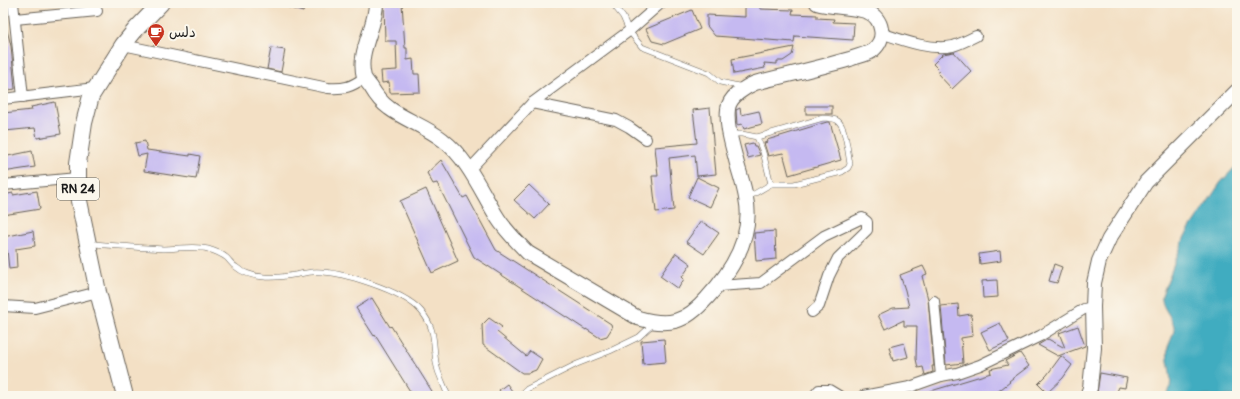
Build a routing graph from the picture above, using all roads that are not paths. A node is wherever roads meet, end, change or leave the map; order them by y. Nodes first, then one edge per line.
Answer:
1 (13, 3) edge
2 (161, 3) edge
3 (376, 3) edge
4 (612, 3) edge
5 (660, 3) edge
6 (817, 3) edge
7 (97, 11) dead end
8 (15, 19) junction
9 (629, 31) junction
10 (882, 33) junction
11 (976, 36) dead end
12 (123, 45) junction
13 (364, 78) junction
14 (745, 87) junction
15 (95, 88) junction
16 (1237, 91) edge
17 (24, 97) junction
18 (3, 99) edge
19 (532, 103) junction
20 (730, 134) junction
21 (757, 137) junction
22 (646, 139) dead end
23 (469, 170) junction
24 (77, 178) junction
25 (771, 184) junction
26 (3, 185) edge
27 (746, 198) junction
28 (88, 244) junction
29 (718, 286) junction
30 (98, 292) junction
31 (934, 301) dead end
32 (3, 306) edge
33 (1093, 306) junction
34 (812, 312) dead end
35 (654, 323) junction
36 (941, 376) junction
37 (125, 396) edge
38 (448, 396) edge
39 (520, 396) edge
40 (814, 396) edge
41 (839, 396) edge
42 (863, 396) edge
43 (1087, 396) edge

1 - 8 street
2 - 12 main road, RN 24
3 - 13 main road
4 - 9 lane
5 - 9 street
6 - 10 main road
7 - 8 street
8 - 17 street
9 - 14 lane
9 - 19 street
10 - 11 street
10 - 14 main road
12 - 13 street
12 - 15 main road, RN 24
13 - 23 main road
14 - 20 main road
15 - 17 street
15 - 24 main road, RN 24
16 - 33 main road
17 - 18 street
19 - 22 street
19 - 23 street
20 - 21 lane
20 - 27 main road
21 - 25 lane
21 - 25 lane
23 - 35 main road
24 - 26 street
24 - 28 main road, RN 24
25 - 27 lane
27 - 29 main road
28 - 30 main road, RN 24
28 - 38 lane
29 - 34 street
29 - 35 main road
30 - 32 street
30 - 37 main road, RN 24
31 - 36 street
33 - 36 street
33 - 43 main road
35 - 39 lane
36 - 42 street
40 - 41 street

